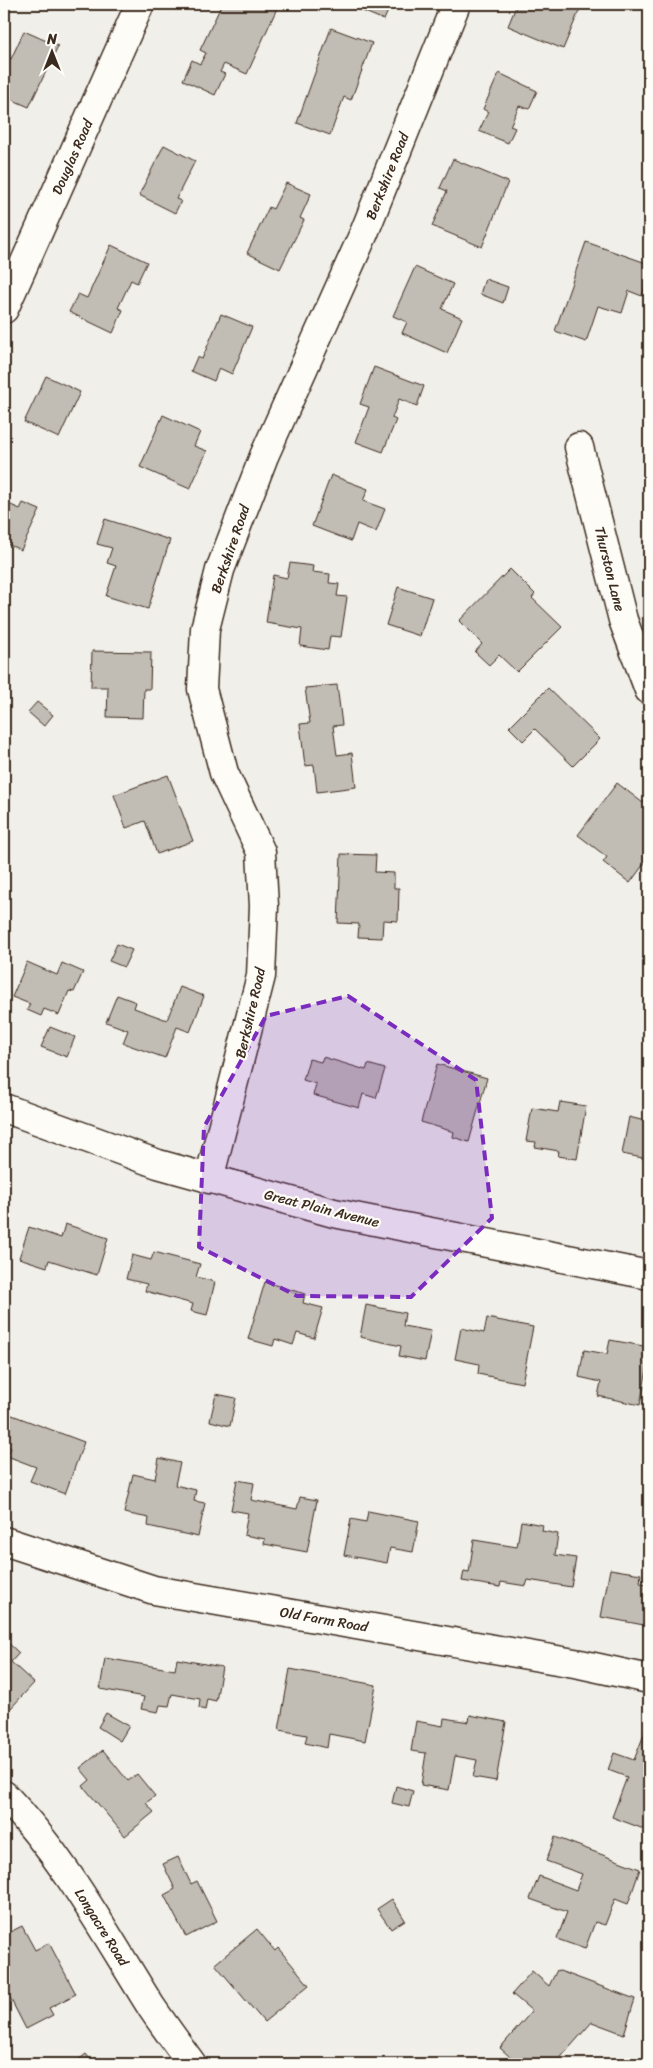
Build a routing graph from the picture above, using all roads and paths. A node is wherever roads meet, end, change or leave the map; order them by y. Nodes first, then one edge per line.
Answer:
1 (140, 4) edge
2 (456, 4) edge
3 (4, 309) edge
4 (579, 447) dead end
5 (649, 690) edge
6 (4, 1108) edge
7 (209, 1179) junction
8 (649, 1275) edge
9 (4, 1541) edge
10 (649, 1679) edge
11 (4, 1795) edge
12 (192, 2064) edge

1 - 3 street, Douglas Road
2 - 7 street, Berkshire Road
4 - 5 street, Thurston Lane
6 - 7 street, Great Plain Avenue
7 - 8 street, Great Plain Avenue
9 - 10 street, Old Farm Road
11 - 12 street, Longacre Road

